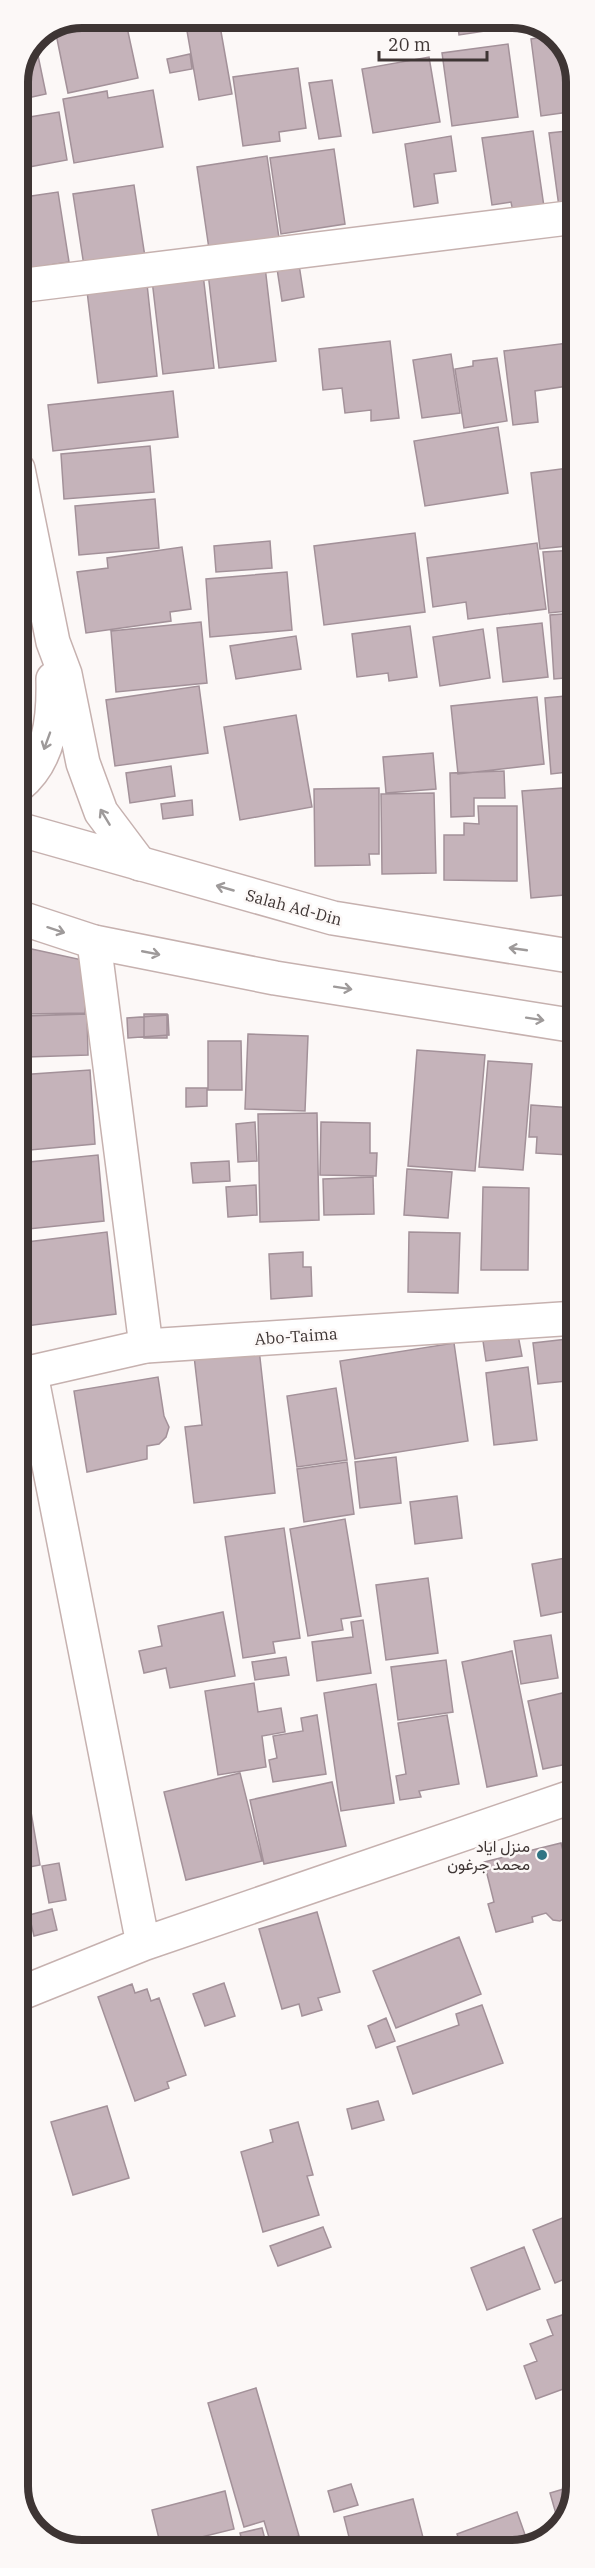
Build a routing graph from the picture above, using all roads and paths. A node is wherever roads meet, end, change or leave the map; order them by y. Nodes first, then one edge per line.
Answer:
1 (566, 218) edge
2 (28, 284) edge
3 (28, 518) edge
4 (53, 642) junction
5 (28, 779) edge
6 (28, 832) edge
7 (140, 864) junction
8 (28, 920) edge
9 (94, 942) junction
10 (566, 956) edge
11 (566, 1024) edge
12 (566, 1319) edge
13 (146, 1346) junction
14 (28, 1373) edge
15 (28, 1388) edge
16 (566, 1799) edge
17 (143, 1944) junction
18 (28, 1990) edge

1 - 2 main road
3 - 4 main road
4 -> 5 main road
7 -> 4 main road
6 - 7 main road, Salah Ad-Din
10 -> 7 main road, Salah Ad-Din
8 -> 9 main road
9 -> 11 main road
9 - 13 main road
12 - 13 main road, Abo-Taima
13 - 14 main road, Abo-Taima
15 - 17 main road
16 - 17 main road
17 - 18 main road

